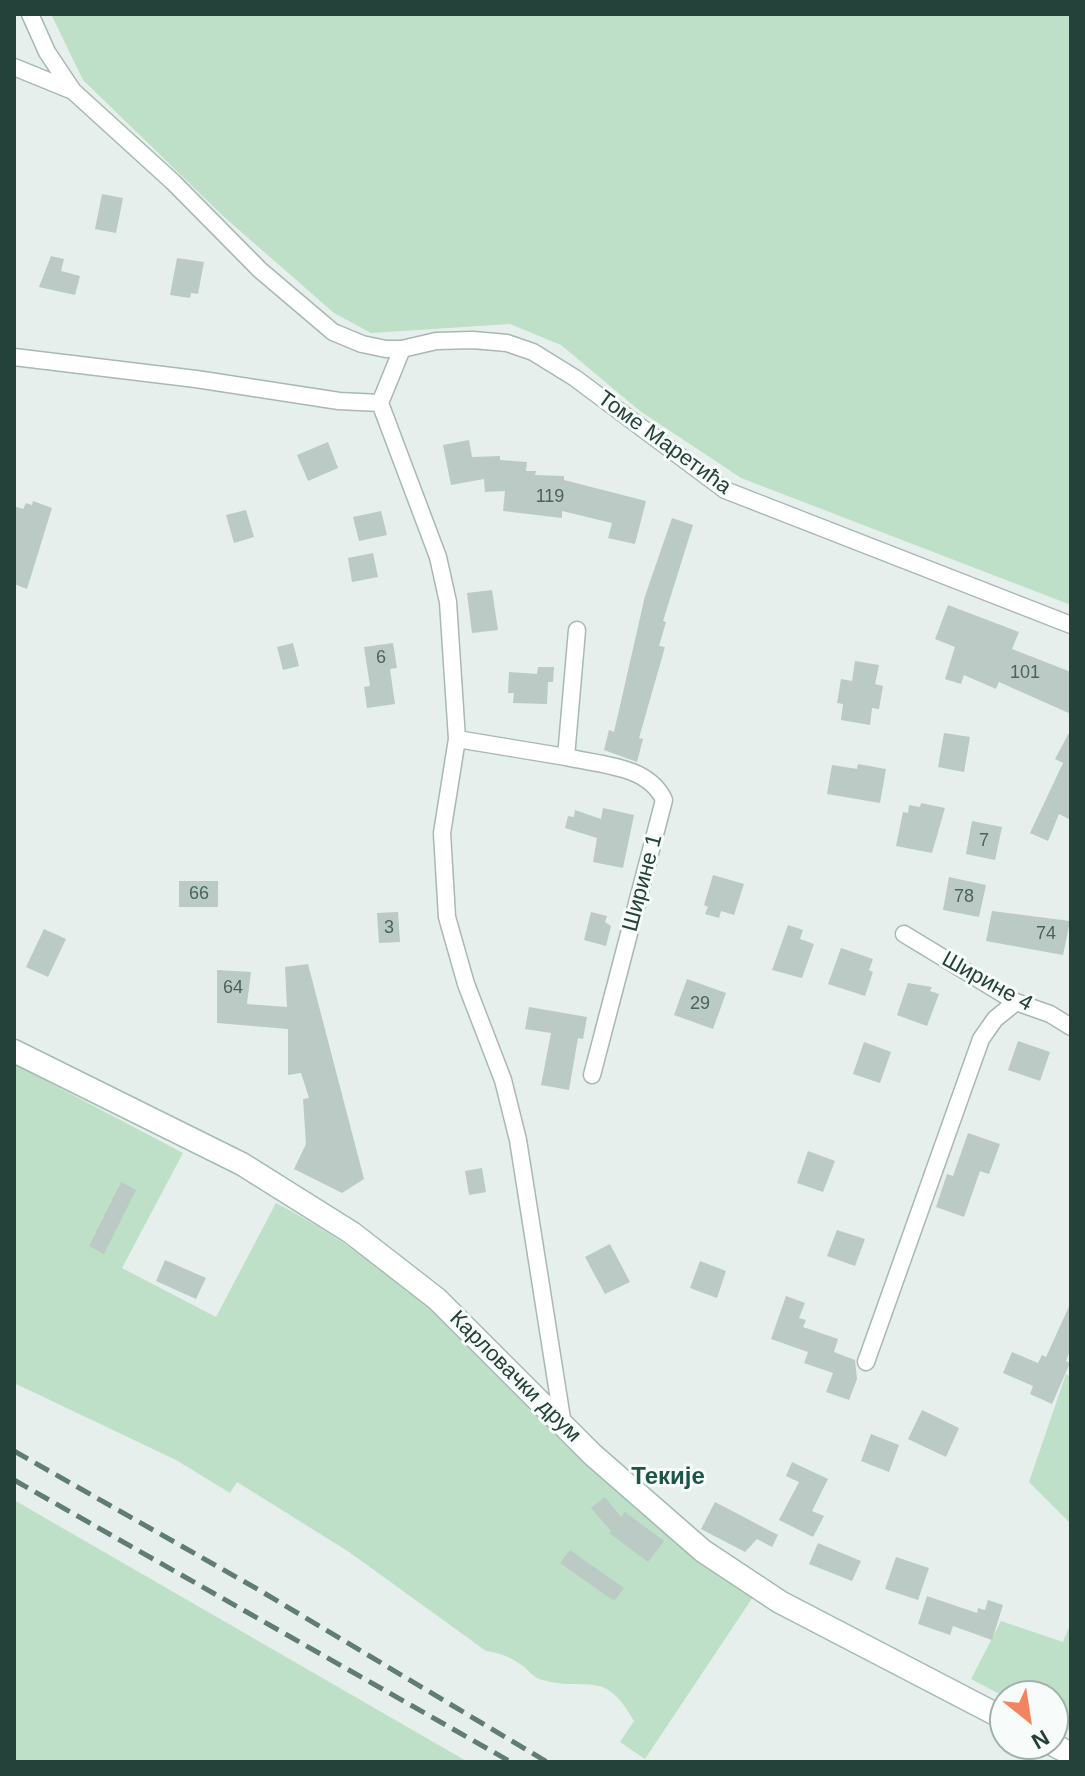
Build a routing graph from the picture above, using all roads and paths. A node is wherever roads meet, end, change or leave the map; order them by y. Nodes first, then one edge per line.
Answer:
1 (30, 14) edge
2 (14, 67) edge
3 (73, 91) junction
4 (402, 349) junction
5 (14, 357) edge
6 (380, 403) junction
7 (1071, 625) edge
8 (577, 630) dead end
9 (457, 739) junction
10 (566, 757) junction
11 (904, 934) dead end
12 (1016, 1002) junction
13 (1071, 1027) edge
14 (14, 1051) edge
15 (592, 1075) dead end
16 (866, 1362) dead end
17 (563, 1425) junction
18 (989, 1711) edge

1 - 3 street
2 - 3 street
3 - 4 street, Томе Маретића
4 - 6 street
4 - 7 street, Томе Маретића
5 - 6 street
6 - 9 street
8 - 10 street
9 - 10 street
9 - 17 street
10 - 15 street, Ширине 1
11 - 12 street, Ширине 4
12 - 13 street, Ширине 4
12 - 16 street
14 - 17 main road, Карловачки друм
17 - 18 main road, Карловачки друм

